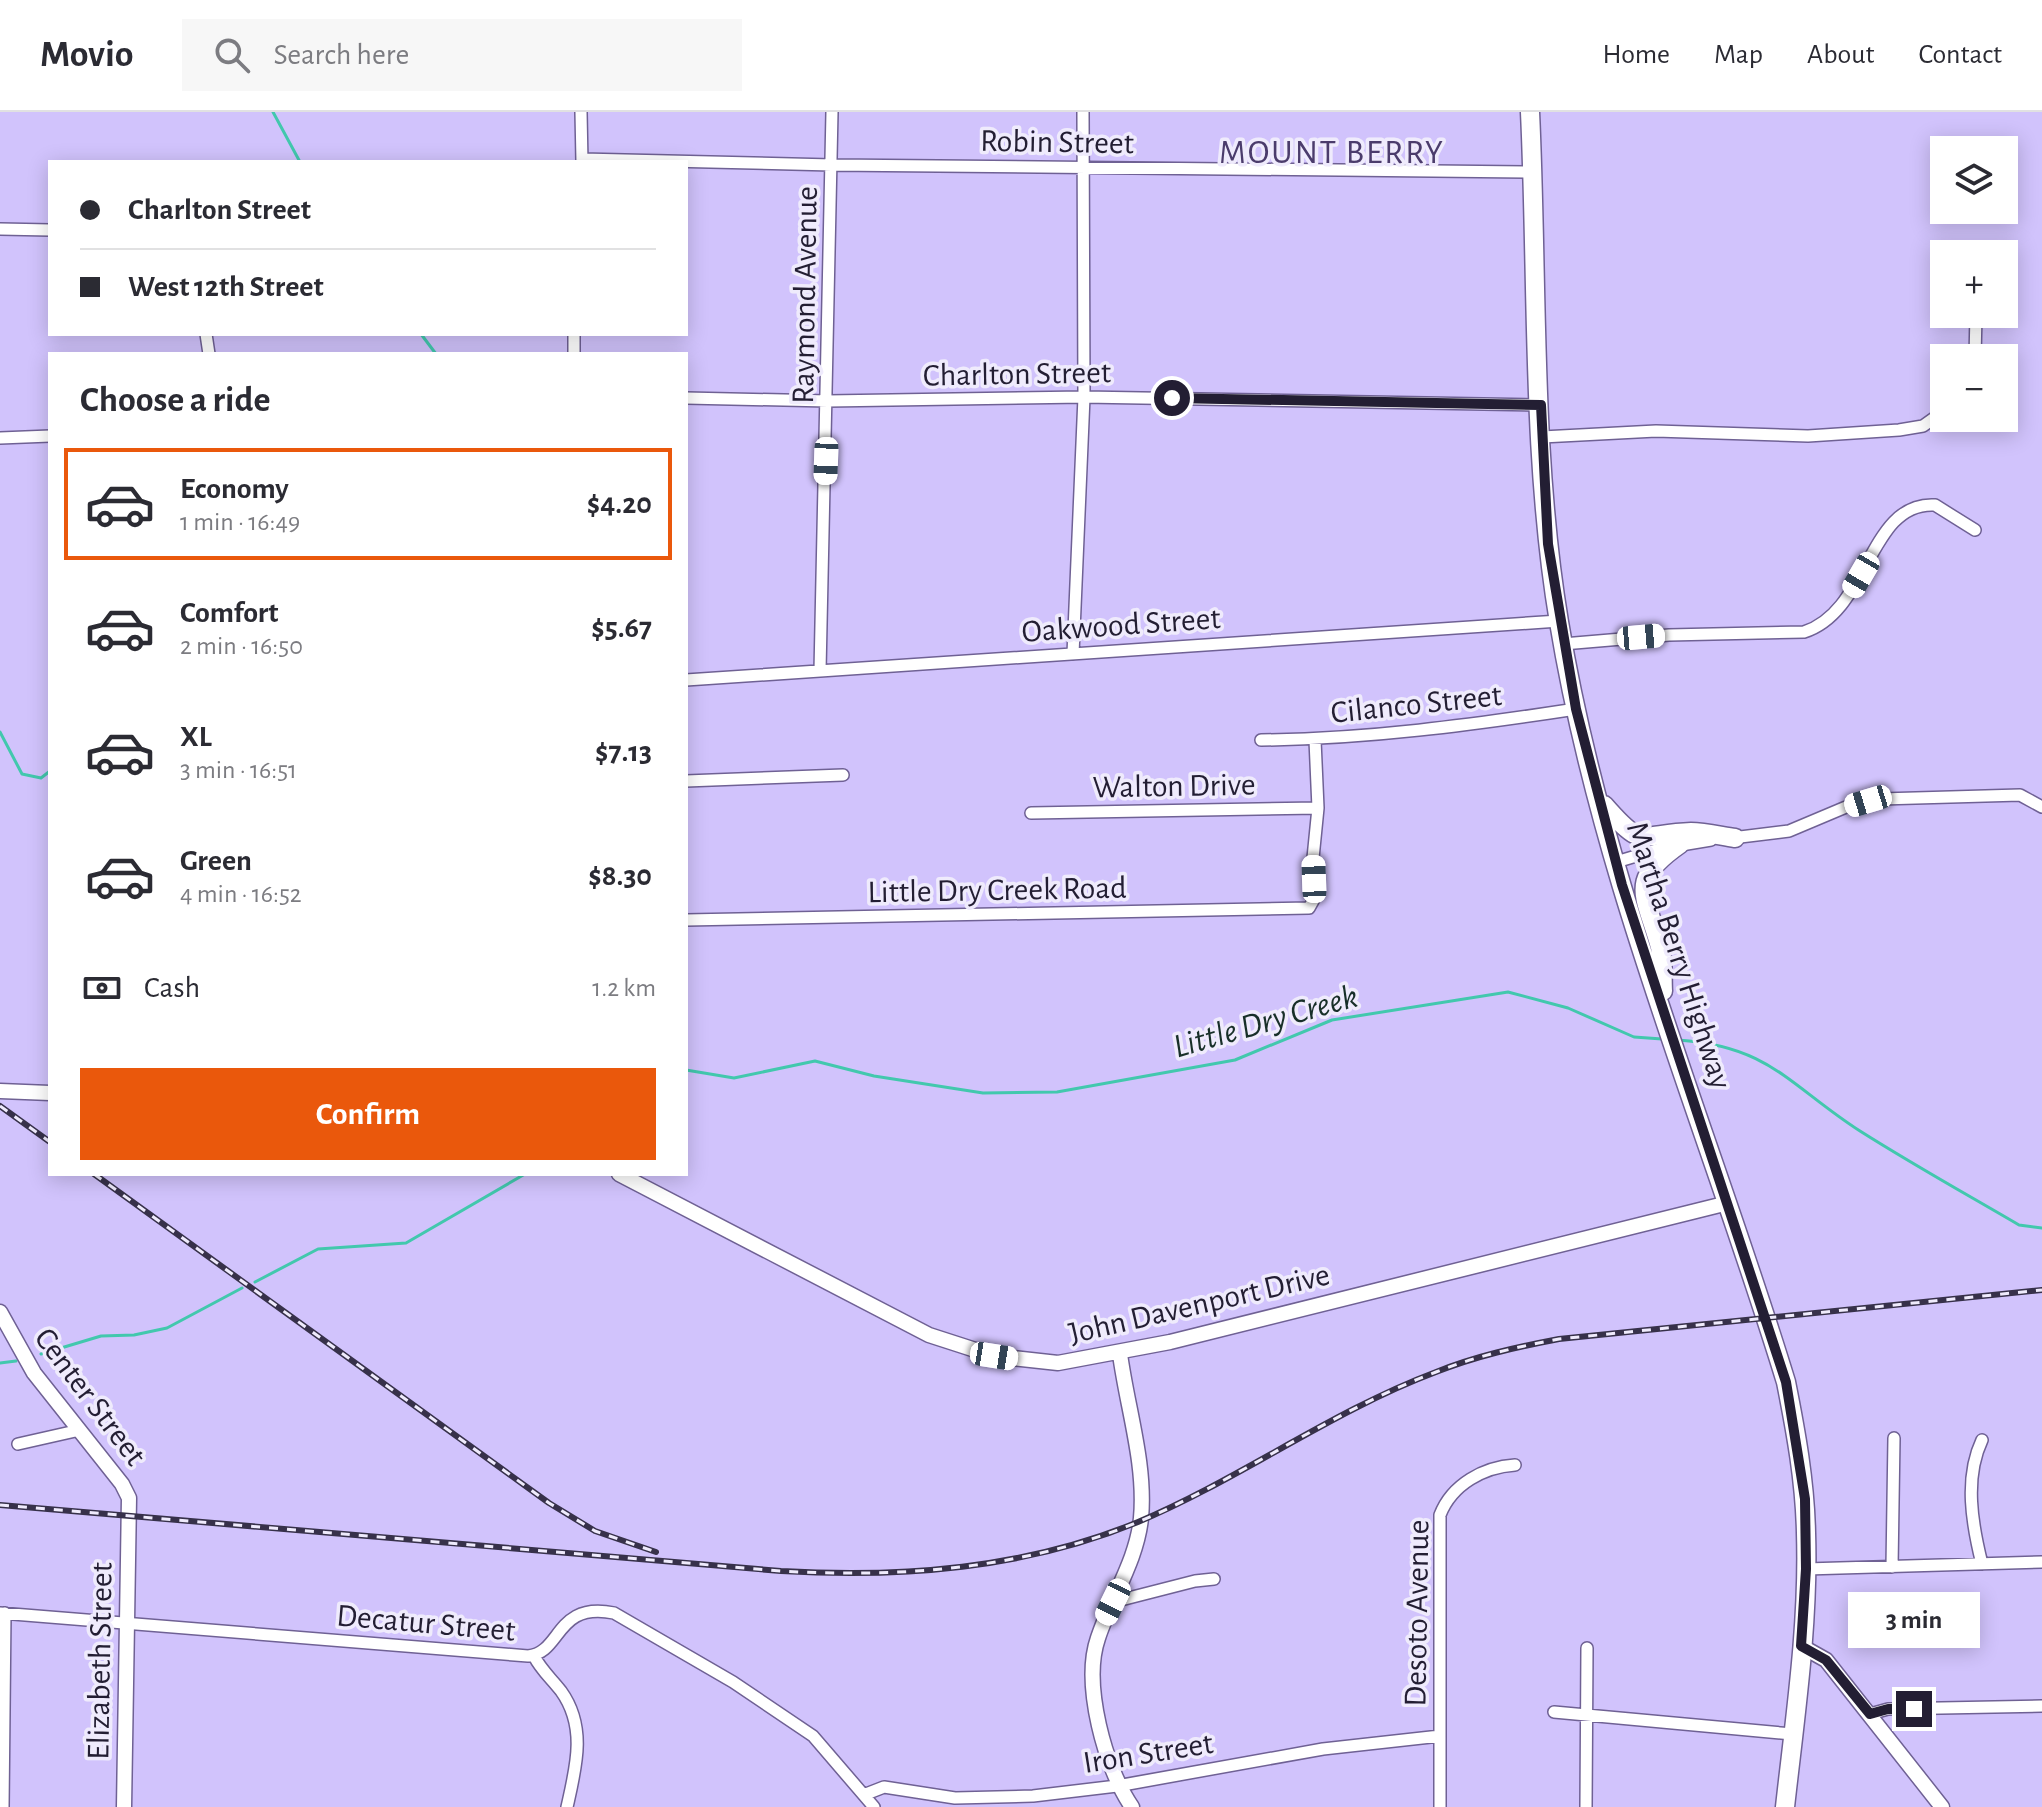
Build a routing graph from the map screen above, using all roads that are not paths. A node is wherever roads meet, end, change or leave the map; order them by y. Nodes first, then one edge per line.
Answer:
1 (581, 112) edge
2 (832, 112) edge
3 (1083, 112) edge
4 (1530, 112) edge
5 (582, 160) edge
6 (688, 162) edge
7 (832, 165) junction
8 (1083, 168) junction
9 (1533, 172) junction
10 (0, 229) edge
11 (48, 230) edge
12 (1084, 397) junction
13 (688, 398) edge
14 (828, 401) junction
15 (1541, 405) junction
16 (1930, 421) edge
17 (48, 436) edge
18 (1542, 437) junction
19 (0, 438) edge
20 (1975, 530) dead end
21 (1559, 621) junction
22 (1563, 644) junction
23 (1073, 654) junction
24 (820, 671) junction
25 (688, 680) edge
26 (1576, 709) junction
27 (1261, 740) dead end
28 (1315, 740) junction
29 (843, 775) dead end
30 (688, 781) edge
31 (1599, 799) junction
32 (2042, 807) edge
33 (1318, 808) junction
34 (1031, 813) dead end
35 (1735, 838) junction
36 (1680, 844) junction
37 (1616, 862) junction
38 (688, 920) edge
39 (1657, 979) junction
40 (0, 1091) edge
41 (48, 1093) edge
42 (623, 1176) edge
43 (1728, 1203) junction
44 (0, 1312) edge
45 (1120, 1354) junction
46 (80, 1430) junction
47 (1894, 1438) dead end
48 (1982, 1440) dead end
49 (18, 1444) dead end
50 (1515, 1465) dead end
51 (129, 1515) joint
52 (2040, 1562) edge
53 (1982, 1564) junction
54 (1892, 1567) junction
55 (1806, 1569) junction
56 (1214, 1579) dead end
57 (1113, 1602) junction
58 (2, 1613) edge
59 (127, 1622) junction
60 (1801, 1646) junction
61 (1587, 1648) dead end
62 (534, 1656) junction
63 (2042, 1706) edge
64 (1554, 1712) dead end
65 (1586, 1713) junction
66 (1870, 1714) junction
67 (1792, 1734) junction
68 (1440, 1736) junction
69 (1117, 1786) junction
70 (866, 1794) junction
71 (3, 1807) edge
72 (124, 1807) edge
73 (567, 1807) edge
74 (874, 1807) edge
75 (1132, 1807) edge
76 (1440, 1807) edge
77 (1586, 1807) edge
78 (1785, 1807) edge
79 (1942, 1807) edge

1 - 5 street
2 - 7 street, Raymond Avenue
3 - 8 street
4 - 9 main road, Martha Berry Highway
6 - 7 street, Robin Street
7 - 8 street, Robin Street
7 - 14 street, Raymond Avenue
8 - 9 street, Robin Street
8 - 12 street
9 - 15 main road, Martha Berry Highway
10 - 11 street
12 - 14 street, Charlton Street
12 - 15 street, Charlton Street
12 - 23 street
13 - 14 street, Charlton Street
14 - 24 street, Raymond Avenue
15 - 18 main road, Martha Berry Highway
16 - 18 street
17 - 19 street
18 - 21 main road, Martha Berry Highway
20 - 22 street
21 - 22 main road, Martha Berry Highway
21 - 23 street, Oakwood Street
22 - 26 main road, Martha Berry Highway
23 - 24 street, Oakwood Street
24 - 25 street, Oakwood Street
26 - 28 street, Cilanco Street
26 - 31 main road, Martha Berry Highway
27 - 28 street, Cilanco Street
28 - 33 street
29 - 30 street
31 - 35 main road
31 - 37 main road, Martha Berry Highway
32 - 35 street
33 - 34 street, Walton Drive
33 - 38 street, Little Dry Creek Road
35 - 36 street
36 - 37 street
36 - 39 main road
37 - 39 main road, Martha Berry Highway
39 - 43 main road, Martha Berry Highway
40 - 41 street
42 - 45 street, John Davenport Drive
43 - 45 street, John Davenport Drive
43 - 55 main road, Martha Berry Highway
44 - 46 street, Center Street
45 - 57 street
46 - 49 street
46 - 51 street, Center Street
47 - 54 street
48 - 53 street
50 - 68 street, Desoto Avenue
51 - 59 street, Elizabeth Street
52 - 53 street
53 - 54 street
54 - 55 street
55 - 60 main road, Martha Berry Highway
56 - 57 street
57 - 69 street
58 - 59 street, Decatur Street
58 - 71 street
59 - 62 street, Decatur Street
59 - 72 street, Elizabeth Street
60 - 66 street
60 - 67 main road, Martha Berry Highway
61 - 65 street
62 - 70 street, Decatur Street
62 - 73 street
63 - 66 street
64 - 65 street
65 - 67 street
65 - 77 street
66 - 79 street
67 - 78 main road, Martha Berry Highway
68 - 69 street, Iron Street
68 - 76 street, Desoto Avenue
69 - 70 street, Iron Street
69 - 75 street
70 - 74 street, Decatur Street

